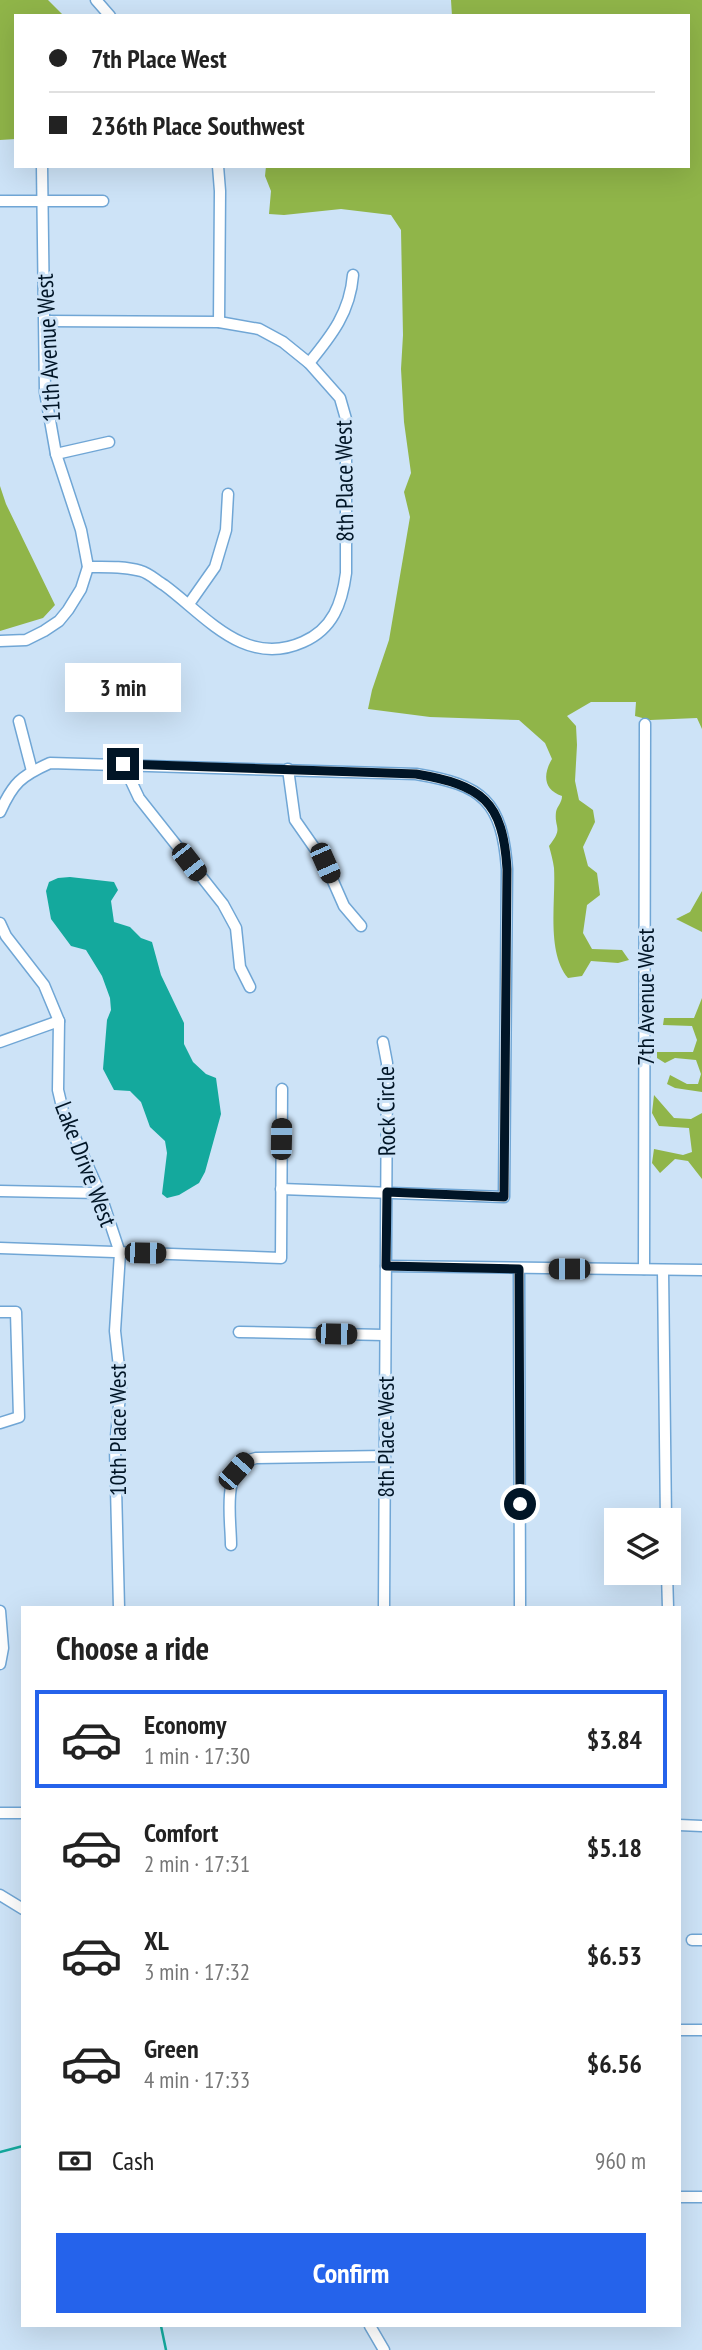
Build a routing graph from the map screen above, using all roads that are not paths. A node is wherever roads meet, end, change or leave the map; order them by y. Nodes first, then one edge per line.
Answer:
1 (96, 0) edge
2 (108, 14) edge
3 (42, 168) edge
4 (218, 168) edge
5 (0, 201) edge
6 (103, 201) dead end
7 (44, 202) junction
8 (353, 275) dead end
9 (44, 321) junction
10 (219, 322) junction
11 (309, 363) junction
12 (109, 442) dead end
13 (56, 454) junction
14 (228, 494) dead end
15 (88, 567) junction
16 (189, 604) junction
17 (0, 641) edge
18 (19, 721) dead end
19 (645, 724) dead end
20 (123, 764) junction
21 (288, 769) junction
22 (32, 771) junction
23 (0, 812) edge
24 (0, 923) edge
25 (361, 926) dead end
26 (3, 937) edge
27 (250, 988) dead end
28 (59, 1021) junction
29 (0, 1042) edge
30 (383, 1042) dead end
31 (282, 1089) dead end
32 (281, 1189) junction
33 (0, 1191) edge
34 (100, 1192) junction
35 (387, 1192) junction
36 (0, 1248) edge
37 (120, 1253) junction
38 (386, 1266) junction
39 (519, 1269) junction
40 (644, 1269) junction
41 (663, 1270) junction
42 (702, 1270) edge
43 (0, 1312) edge
44 (239, 1332) dead end
45 (384, 1335) junction
46 (0, 1423) edge
47 (385, 1456) junction
48 (666, 1508) edge
49 (231, 1545) dead end
50 (667, 1585) edge
51 (119, 1606) edge
52 (384, 1606) edge
53 (520, 1606) edge
54 (668, 1606) edge
55 (0, 1611) edge
56 (0, 1664) edge
57 (0, 1813) edge
58 (21, 1813) edge
59 (681, 1825) edge
60 (702, 1826) edge
61 (0, 1895) edge
62 (21, 1908) edge
63 (681, 2030) edge
64 (702, 2030) edge
65 (681, 2197) edge
66 (702, 2197) edge
67 (371, 2327) edge
68 (384, 2350) edge

1 - 2 street
3 - 7 street, 11th Avenue West
4 - 10 street
5 - 7 street
6 - 7 street
7 - 9 street, 11th Avenue West
8 - 11 street
9 - 10 street, 8th Place West
9 - 13 street, 11th Avenue West
10 - 11 street, 8th Place West
11 - 16 street, 8th Place West
12 - 13 street
13 - 15 street, 11th Avenue West
14 - 16 street
15 - 16 street
15 - 17 street
18 - 22 street
19 - 40 street, 7th Avenue West
20 - 21 street
20 - 22 street
20 - 27 street
21 - 25 street
21 - 35 street
22 - 23 street
24 - 26 street, Lake Drive West
26 - 28 street, Lake Drive West
28 - 29 street
28 - 34 street, Lake Drive West
30 - 35 street, Rock Circle
31 - 32 street
32 - 35 street
32 - 37 street
33 - 34 street
34 - 37 street, Lake Drive West
35 - 38 street, Rock Circle
36 - 37 street
37 - 51 street, 10th Place West
38 - 39 street
38 - 45 street, 8th Place West
39 - 40 street
39 - 53 street
40 - 41 street
41 - 42 street
41 - 48 street
43 - 46 street
44 - 45 street
45 - 47 street, 8th Place West
47 - 49 street
47 - 52 street, 8th Place West
50 - 54 street
55 - 56 street
57 - 58 street
59 - 60 street
61 - 62 street
63 - 64 street
65 - 66 street
67 - 68 street

